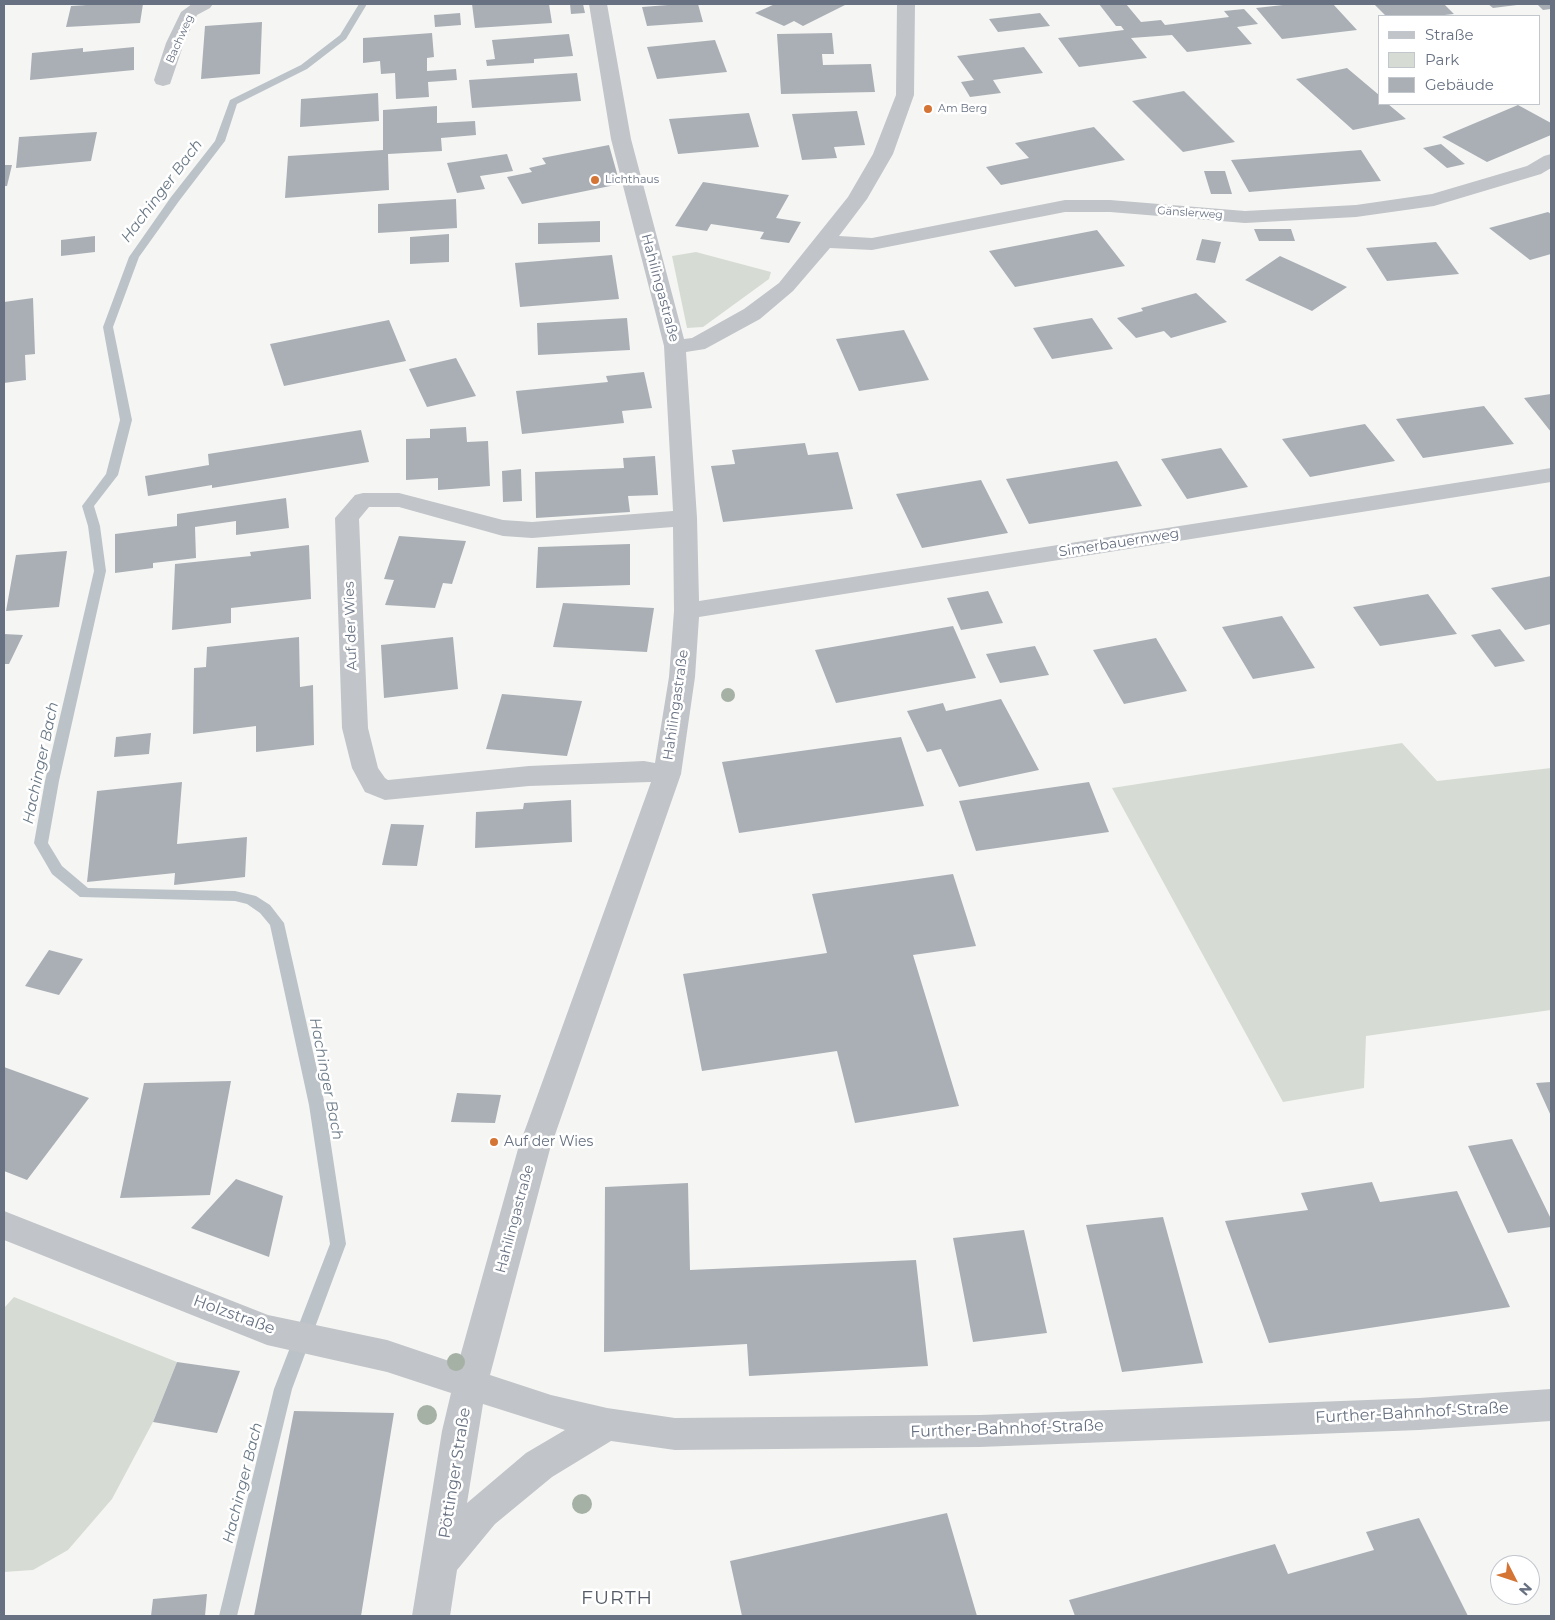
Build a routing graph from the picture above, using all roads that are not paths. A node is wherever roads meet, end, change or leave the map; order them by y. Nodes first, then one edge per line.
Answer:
1 (204, 4) edge
2 (598, 4) edge
3 (906, 4) edge
4 (163, 80) dead end
5 (1551, 160) edge
6 (824, 241) junction
7 (675, 346) junction
8 (1551, 475) edge
9 (685, 518) junction
10 (687, 611) junction
11 (667, 774) junction
12 (4, 1225) edge
13 (470, 1384) junction
14 (1551, 1405) edge
15 (607, 1424) junction
16 (440, 1562) junction
17 (431, 1616) edge

1 - 4 street, Bachweg
2 - 7 street, Hahilingastraße
3 - 6 street
5 - 6 street, Gänslerweg
6 - 7 street
7 - 9 street, Hahilingastraße
8 - 10 street, Simerbauernweg
9 - 10 street, Hahilingastraße
9 - 11 street, Auf der Wies
10 - 11 street, Hahilingastraße
11 - 13 street, Hahilingastraße
12 - 13 street, Holzstraße
13 - 15 street, Further-Bahnhof-Straße
13 - 16 street, Pöttinger Straße
14 - 15 street, Further-Bahnhof-Straße
15 - 16 street, Pöttinger Straße
16 - 17 street, Pöttinger Straße

